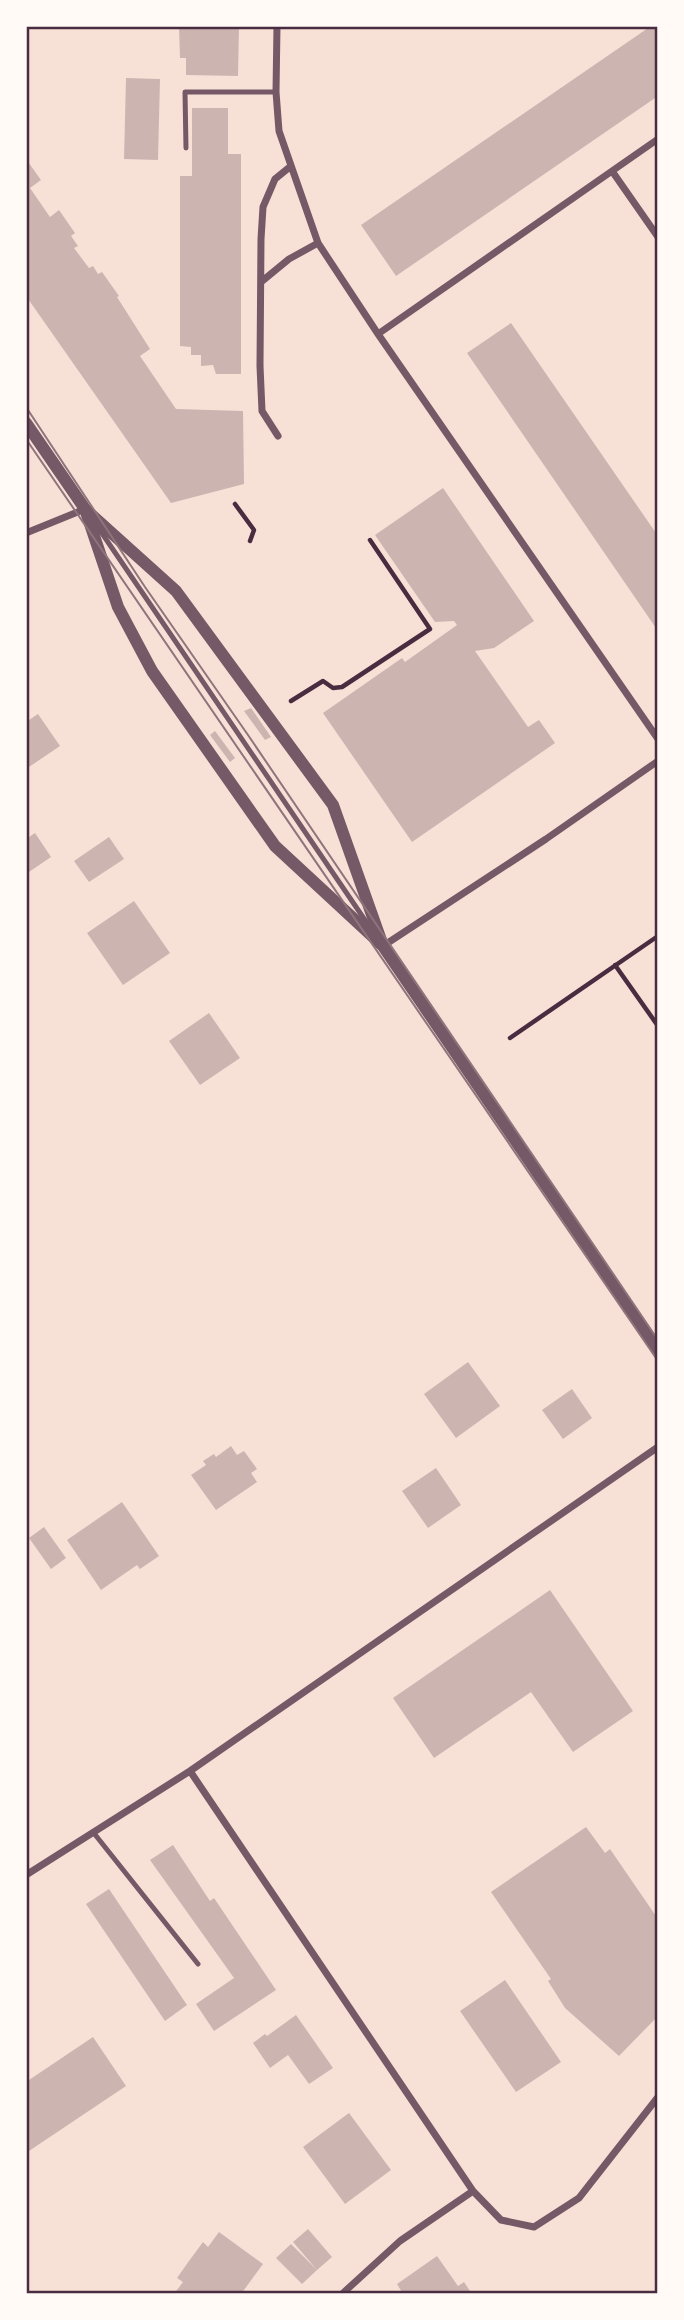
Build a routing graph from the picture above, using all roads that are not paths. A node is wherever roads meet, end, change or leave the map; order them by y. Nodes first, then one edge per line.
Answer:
1 (277, 26) edge
2 (276, 92) junction
3 (658, 139) edge
4 (186, 148) dead end
5 (292, 166) junction
6 (612, 171) junction
7 (658, 237) edge
8 (318, 243) junction
9 (261, 282) junction
10 (377, 334) junction
11 (26, 424) edge
12 (278, 436) dead end
13 (85, 509) junction
14 (26, 533) edge
15 (658, 739) edge
16 (658, 761) edge
17 (383, 946) junction
18 (658, 1350) edge
19 (658, 1447) edge
20 (190, 1771) junction
21 (93, 1832) junction
22 (26, 1875) edge
23 (198, 1964) dead end
24 (658, 2097) edge
25 (473, 2191) junction
26 (342, 2294) edge

1 - 2 street
2 - 4 lane
2 - 5 street
3 - 6 street
5 - 8 street
5 - 9 street
6 - 7 street
6 - 10 street
8 - 9 street
8 - 10 street
9 - 12 street
10 - 15 street
11 - 13 street
13 - 14 street
13 - 17 lane
13 - 17 street
13 - 17 street
16 - 17 street
17 - 18 street
19 - 20 street
20 - 21 street
20 - 25 street
21 - 22 street
21 - 23 lane
24 - 25 street
25 - 26 street

